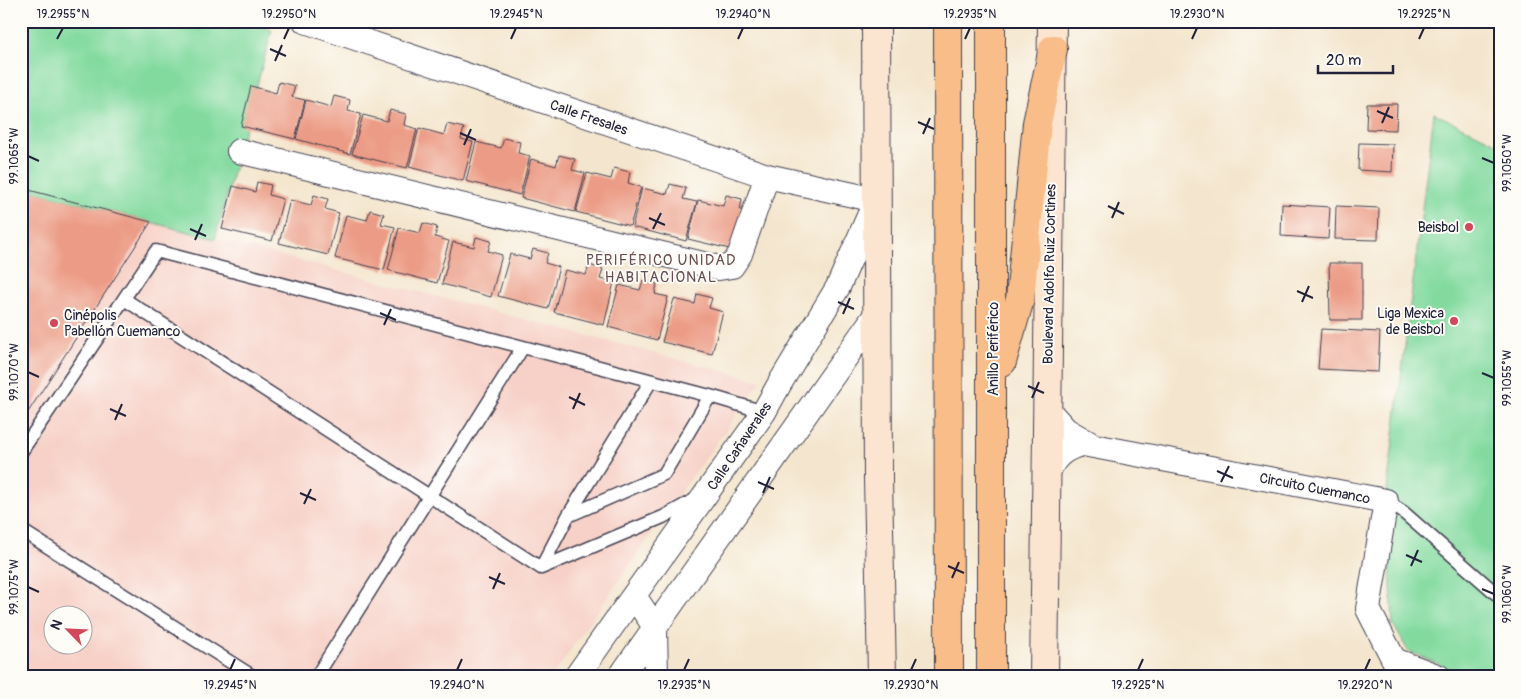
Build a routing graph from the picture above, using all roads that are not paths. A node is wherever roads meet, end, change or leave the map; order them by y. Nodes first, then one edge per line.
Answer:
1 (305, 21) edge
2 (948, 21) edge
3 (991, 21) edge
4 (1052, 21) edge
5 (872, 24) edge
6 (1053, 49) junction
7 (239, 151) dead end
8 (767, 176) junction
9 (876, 200) junction
10 (124, 299) junction
11 (877, 313) junction
12 (523, 347) junction
13 (651, 380) junction
14 (780, 383) junction
15 (993, 395) junction
16 (710, 396) junction
17 (811, 405) junction
18 (1047, 410) junction
19 (764, 412) junction
20 (1092, 445) junction
21 (21, 452) edge
22 (1046, 477) junction
23 (706, 493) junction
24 (429, 497) junction
25 (1386, 501) junction
26 (568, 516) junction
27 (21, 530) edge
28 (541, 568) junction
29 (634, 596) junction
30 (1500, 597) edge
31 (655, 627) junction
32 (597, 648) junction
33 (254, 677) edge
34 (316, 677) edge
35 (576, 677) edge
36 (611, 677) edge
37 (620, 677) edge
38 (656, 677) edge
39 (882, 677) edge
40 (949, 677) edge
41 (991, 677) edge
42 (1044, 677) edge
43 (1439, 677) edge

1 - 8 street, Calle Fresales
2 - 40 highway
3 - 15 highway, Anillo Periférico
4 - 6 main road, Boulevard Adolfo Ruiz Cortines
5 - 9 main road
6 - 15 highway
6 - 18 main road, Boulevard Adolfo Ruiz Cortines
7 - 8 street
8 - 9 street, Calle Fresales
9 - 11 main road
9 - 14 street, Calle Cañaverales
10 - 12 lane
10 - 21 lane
10 - 24 lane
11 - 17 street
11 - 39 main road
12 - 13 lane
12 - 24 lane
13 - 16 lane
13 - 26 lane
14 - 17 street
14 - 19 street, Calle Cañaverales
15 - 41 highway, Anillo Periférico
16 - 19 lane
16 - 26 lane
17 - 31 street
18 - 20 street, Circuito Cuemanco
18 - 22 main road, Boulevard Adolfo Ruiz Cortines
19 - 23 street, Calle Cañaverales
20 - 22 street, Circuito Cuemanco
20 - 25 street, Circuito Cuemanco
22 - 42 main road, Boulevard Adolfo Ruiz Cortines
23 - 28 lane
23 - 29 street, Calle Cañaverales
24 - 28 lane
24 - 34 lane
25 - 30 lane
25 - 43 street, Circuito Cuemanco
26 - 28 lane
27 - 33 lane
29 - 31 street
29 - 32 street, Calle Cañaverales
31 - 37 street
31 - 38 street
32 - 35 street, Calle Cañaverales
32 - 36 street

